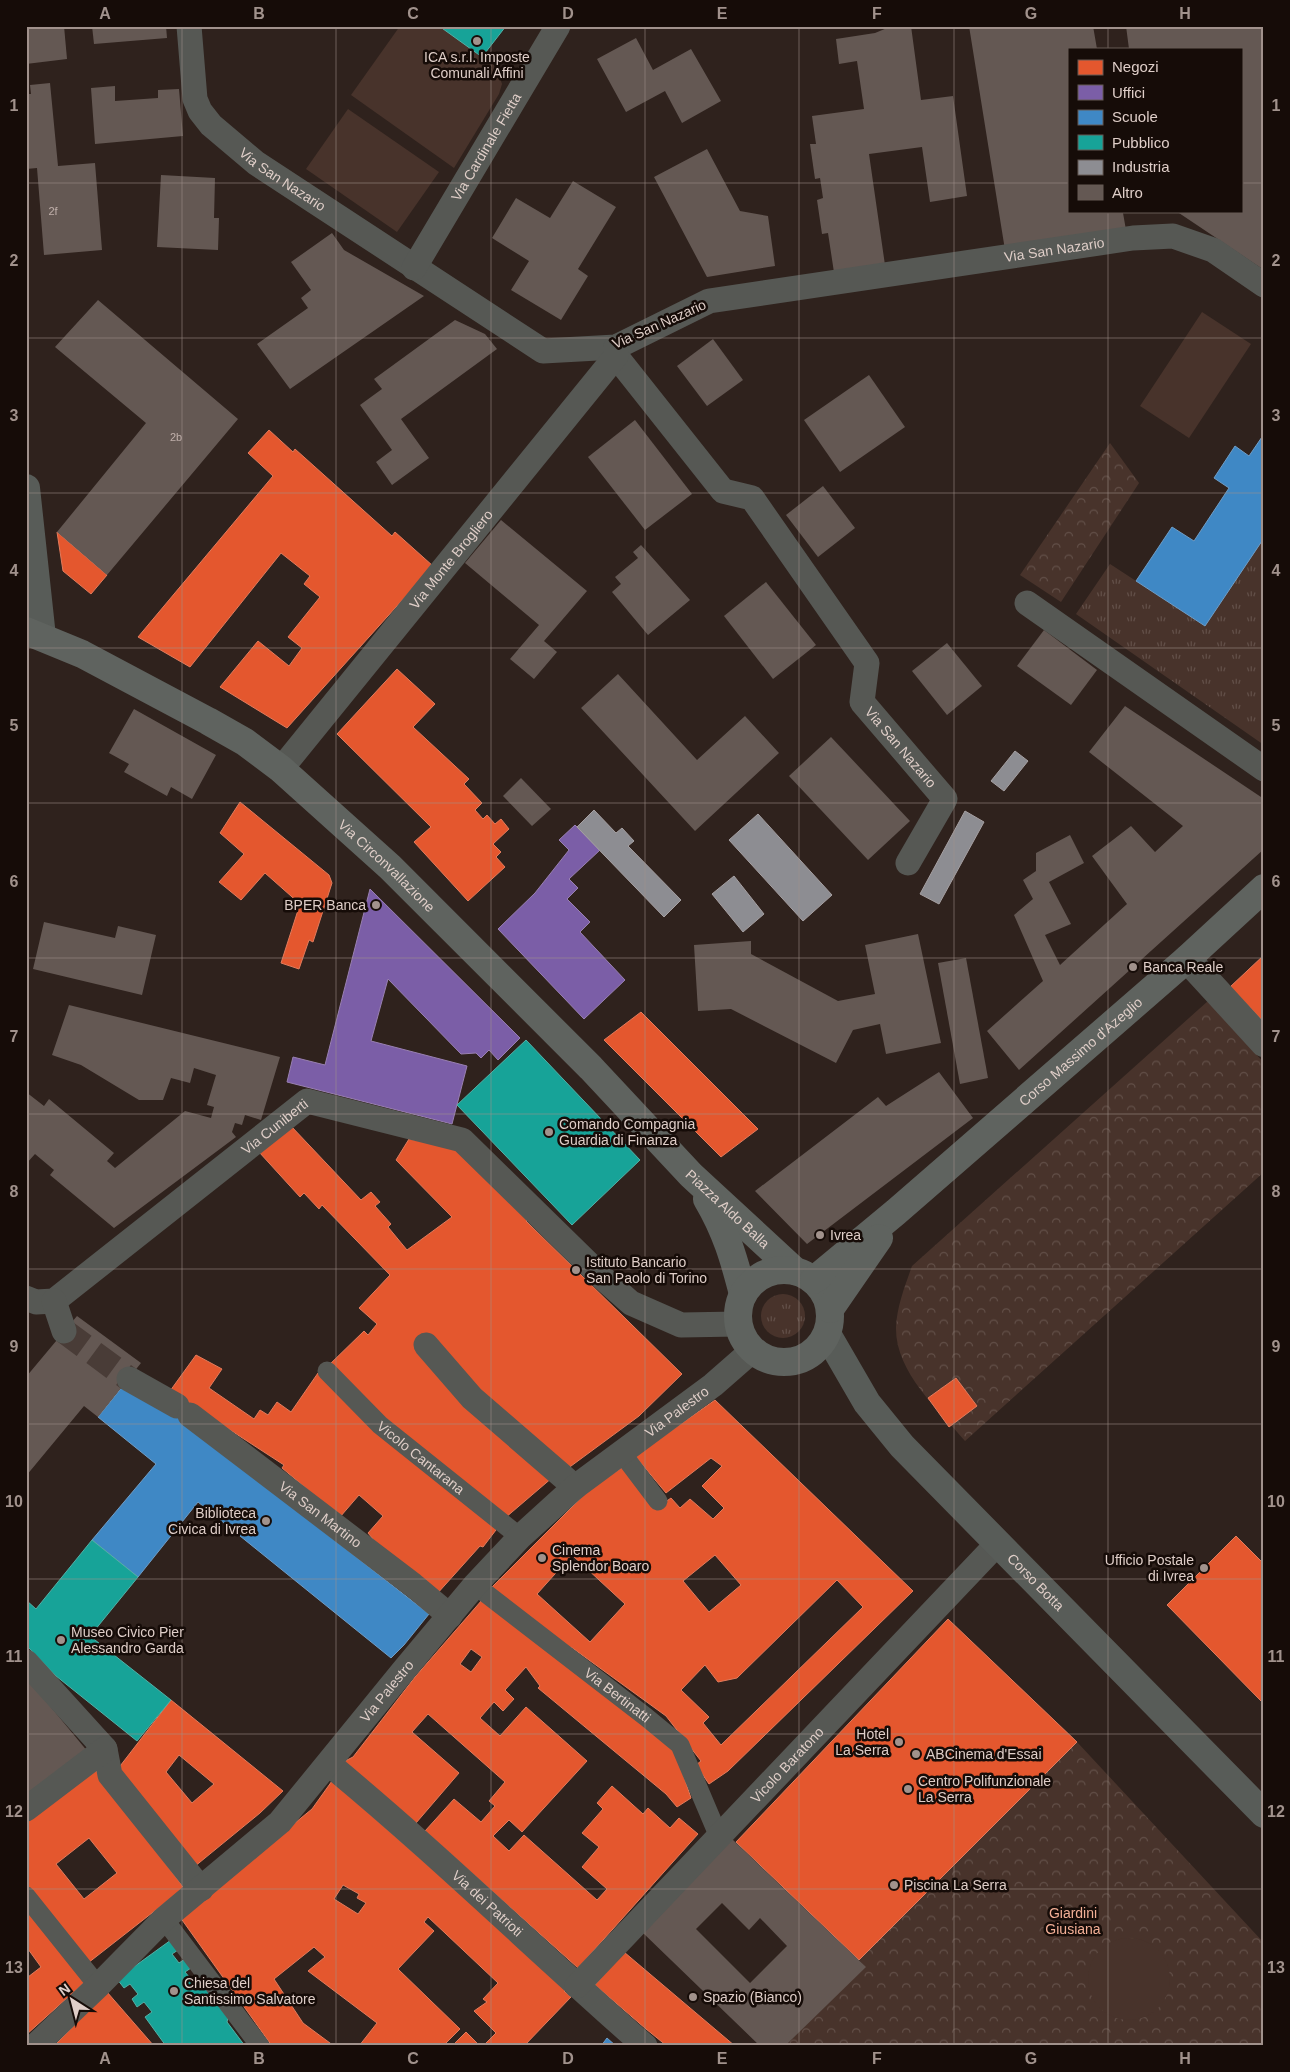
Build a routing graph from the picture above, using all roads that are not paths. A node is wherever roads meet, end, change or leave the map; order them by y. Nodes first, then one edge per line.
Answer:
1 (189, 26) edge
2 (558, 26) edge
3 (414, 268) junction
4 (1264, 285) edge
5 (616, 351) junction
6 (26, 488) edge
7 (1026, 603) dead end
8 (34, 634) edge
9 (281, 769) junction
10 (1264, 769) edge
11 (908, 863) dead end
12 (1264, 888) edge
13 (1186, 958) junction
14 (1264, 1043) edge
15 (692, 1175) junction
16 (896, 1212) junction
17 (804, 1276) junction
18 (743, 1294) junction
19 (26, 1298) edge
20 (54, 1301) junction
21 (829, 1322) junction
22 (738, 1324) junction
23 (64, 1331) tunnel mouth
24 (426, 1345) dead end
25 (753, 1350) junction
26 (327, 1371) dead end
27 (129, 1379) tunnel mouth
28 (621, 1452) junction
29 (575, 1487) junction
30 (658, 1502) dead end
31 (520, 1537) junction
32 (998, 1543) junction
33 (475, 1585) junction
34 (450, 1616) junction
35 (26, 1662) edge
36 (104, 1750) junction
37 (322, 1758) junction
38 (28, 1808) edge
39 (1264, 1814) edge
40 (719, 1836) junction
41 (201, 1888) junction
42 (26, 1896) edge
43 (164, 1919) junction
44 (98, 1986) junction
45 (576, 1986) junction
46 (35, 2046) edge
47 (260, 2046) edge
48 (646, 2046) edge

1 - 3 street, Via San Nazario
2 - 3 street, Via Cardinale Fietta
3 - 5 street, Via San Nazario
4 - 5 street, Via San Nazario
5 - 9 street, Via Monte Brogliero
5 - 11 street, Via San Nazario
6 - 8 main road
7 - 10 street
8 - 9 main road, Via Circonvallazione
9 - 15 main road, Via Circonvallazione
12 - 13 main road, Corso Massimo d'Azeglio
13 - 14 street
13 - 16 main road, Corso Massimo d'Azeglio
15 - 17 main road, Piazza Aldo Balla
15 - 18 main road, Piazza Aldo Balla
16 - 17 main road, Corso Massimo d'Azeglio
16 - 21 main road, Corso Massimo d'Azeglio
17 - 18 main road
17 - 21 main road
18 - 22 main road
19 - 20 street
20 - 22 street, Via Cuniberti
20 - 23 street
21 - 25 main road
21 - 32 main road, Corso Botta
22 - 25 main road
24 - 29 street
25 - 28 street, Via Palestro
26 - 31 street, Vicolo Cantarana
27 - 34 street, Via San Martino
28 - 29 street, Via Palestro
28 - 30 street
29 - 31 street, Via Palestro
31 - 33 street, Via Palestro
32 - 39 main road, Corso Botta
32 - 40 street, Vicolo Baratono
33 - 34 street, Via Palestro
33 - 40 street, Via Bertinatti
34 - 37 street, Via Palestro
35 - 36 street
36 - 38 street
36 - 41 street
37 - 41 street, Via Palestro
37 - 45 street, Via dei Patrioti
40 - 45 street, Vicolo Baratono
41 - 43 street, Via Palestro
42 - 44 street
43 - 44 street, Via Palestro
43 - 47 street
44 - 46 street, Via Palestro
45 - 48 street, Via dei Patrioti

